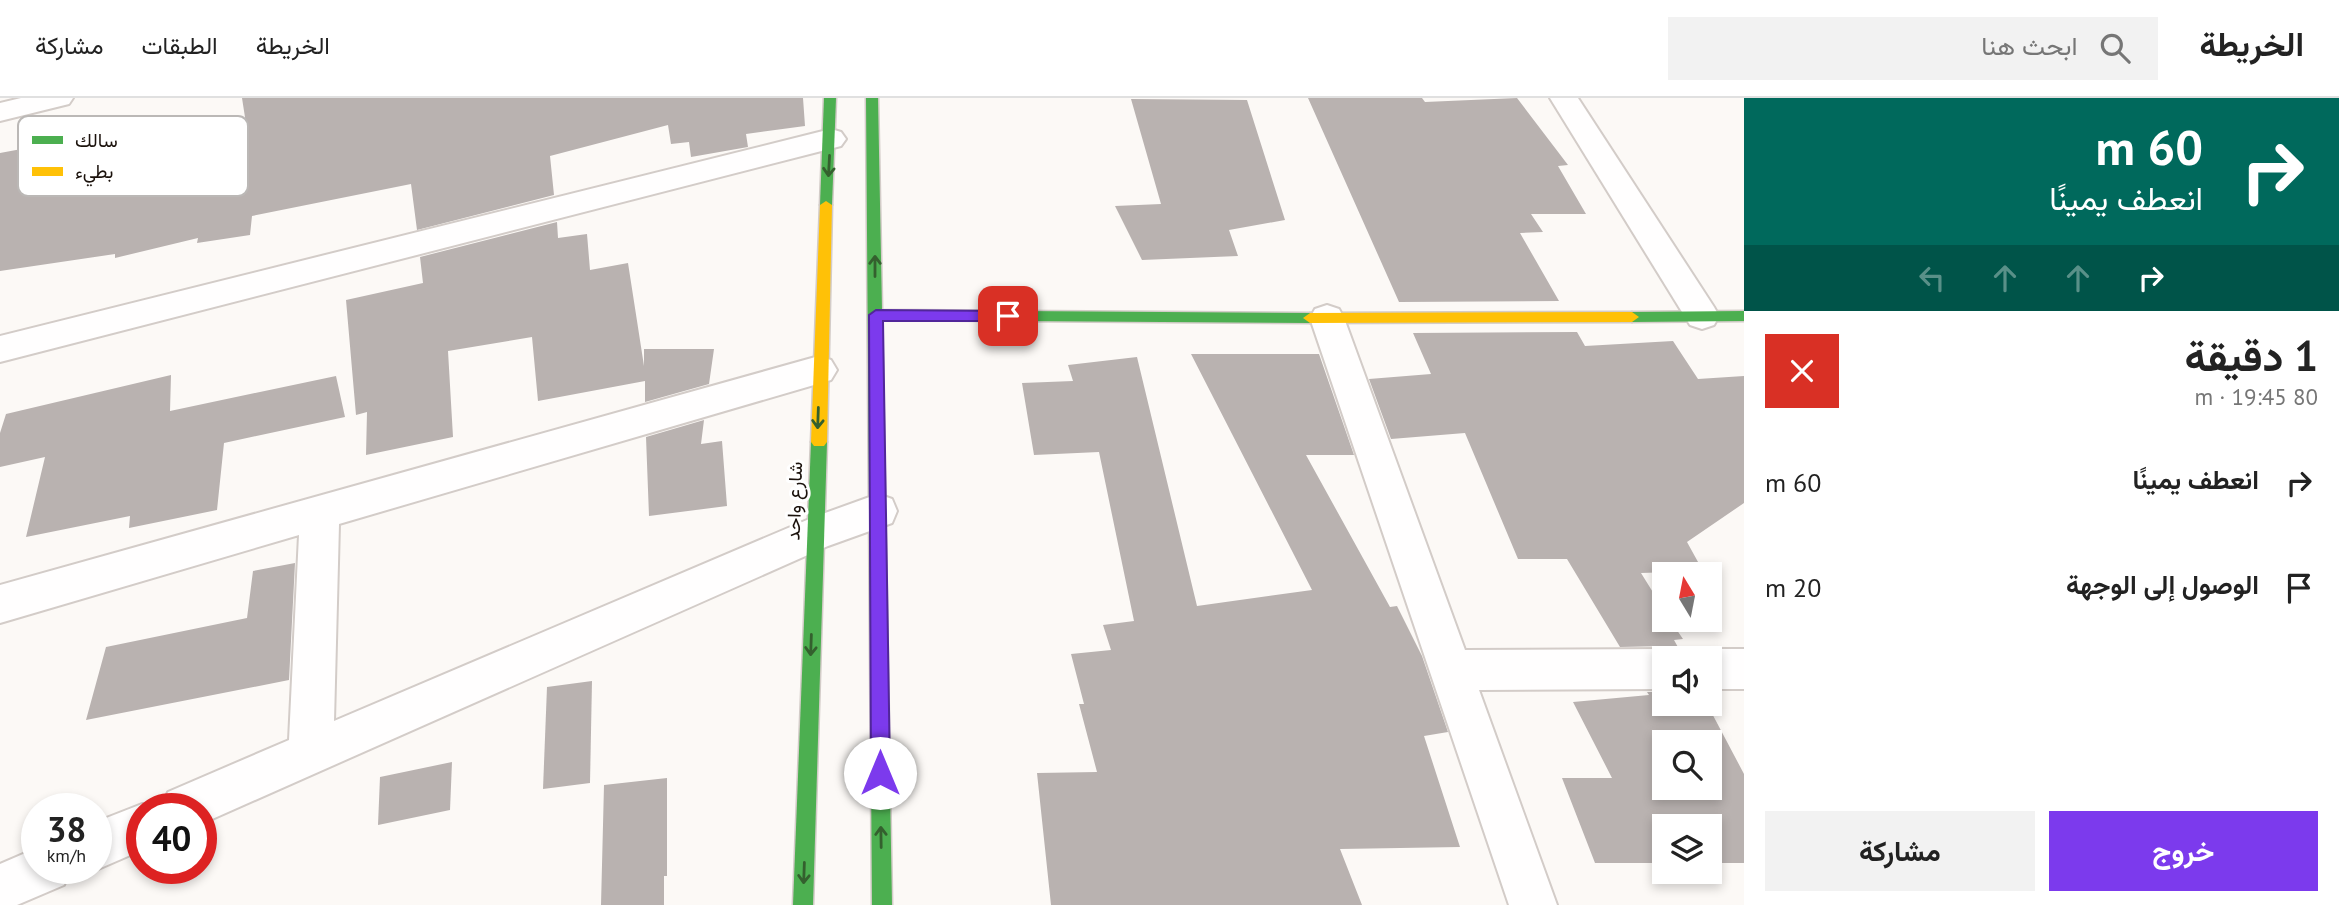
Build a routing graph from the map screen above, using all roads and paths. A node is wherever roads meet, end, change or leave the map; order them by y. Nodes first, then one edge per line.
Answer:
1 (59, 98) edge
2 (830, 98) edge
3 (872, 98) edge
4 (1564, 98) edge
5 (1, 107) edge
6 (831, 139) junction
7 (876, 315) junction
8 (1702, 316) junction
9 (1744, 316) edge
10 (1327, 318) junction
11 (0, 349) edge
12 (819, 370) junction
13 (878, 511) junction
14 (320, 512) junction
15 (814, 534) junction
16 (0, 604) edge
17 (1652, 669) edge
18 (1722, 669) edge
19 (1744, 669) edge
20 (1452, 670) junction
21 (311, 754) junction
22 (217, 794) edge
23 (21, 879) edge
24 (0, 888) edge
25 (803, 905) edge
26 (882, 905) edge
27 (1533, 905) edge

1 - 5 street
2 - 6 street, شارع واحد
7 -> 3 street
4 - 8 street
6 - 11 street
6 -> 12 street, شارع واحد
7 - 10 street
7 - 13 street
8 - 9 street
8 - 10 street
10 - 20 street
12 - 14 street
12 -> 15 street, شارع واحد
13 - 15 street
26 -> 13 street
14 - 16 street
14 - 21 street
15 - 21 street
15 -> 25 street, شارع واحد
17 - 20 street
18 - 19 street
20 - 27 street
21 - 22 street
23 - 24 street

